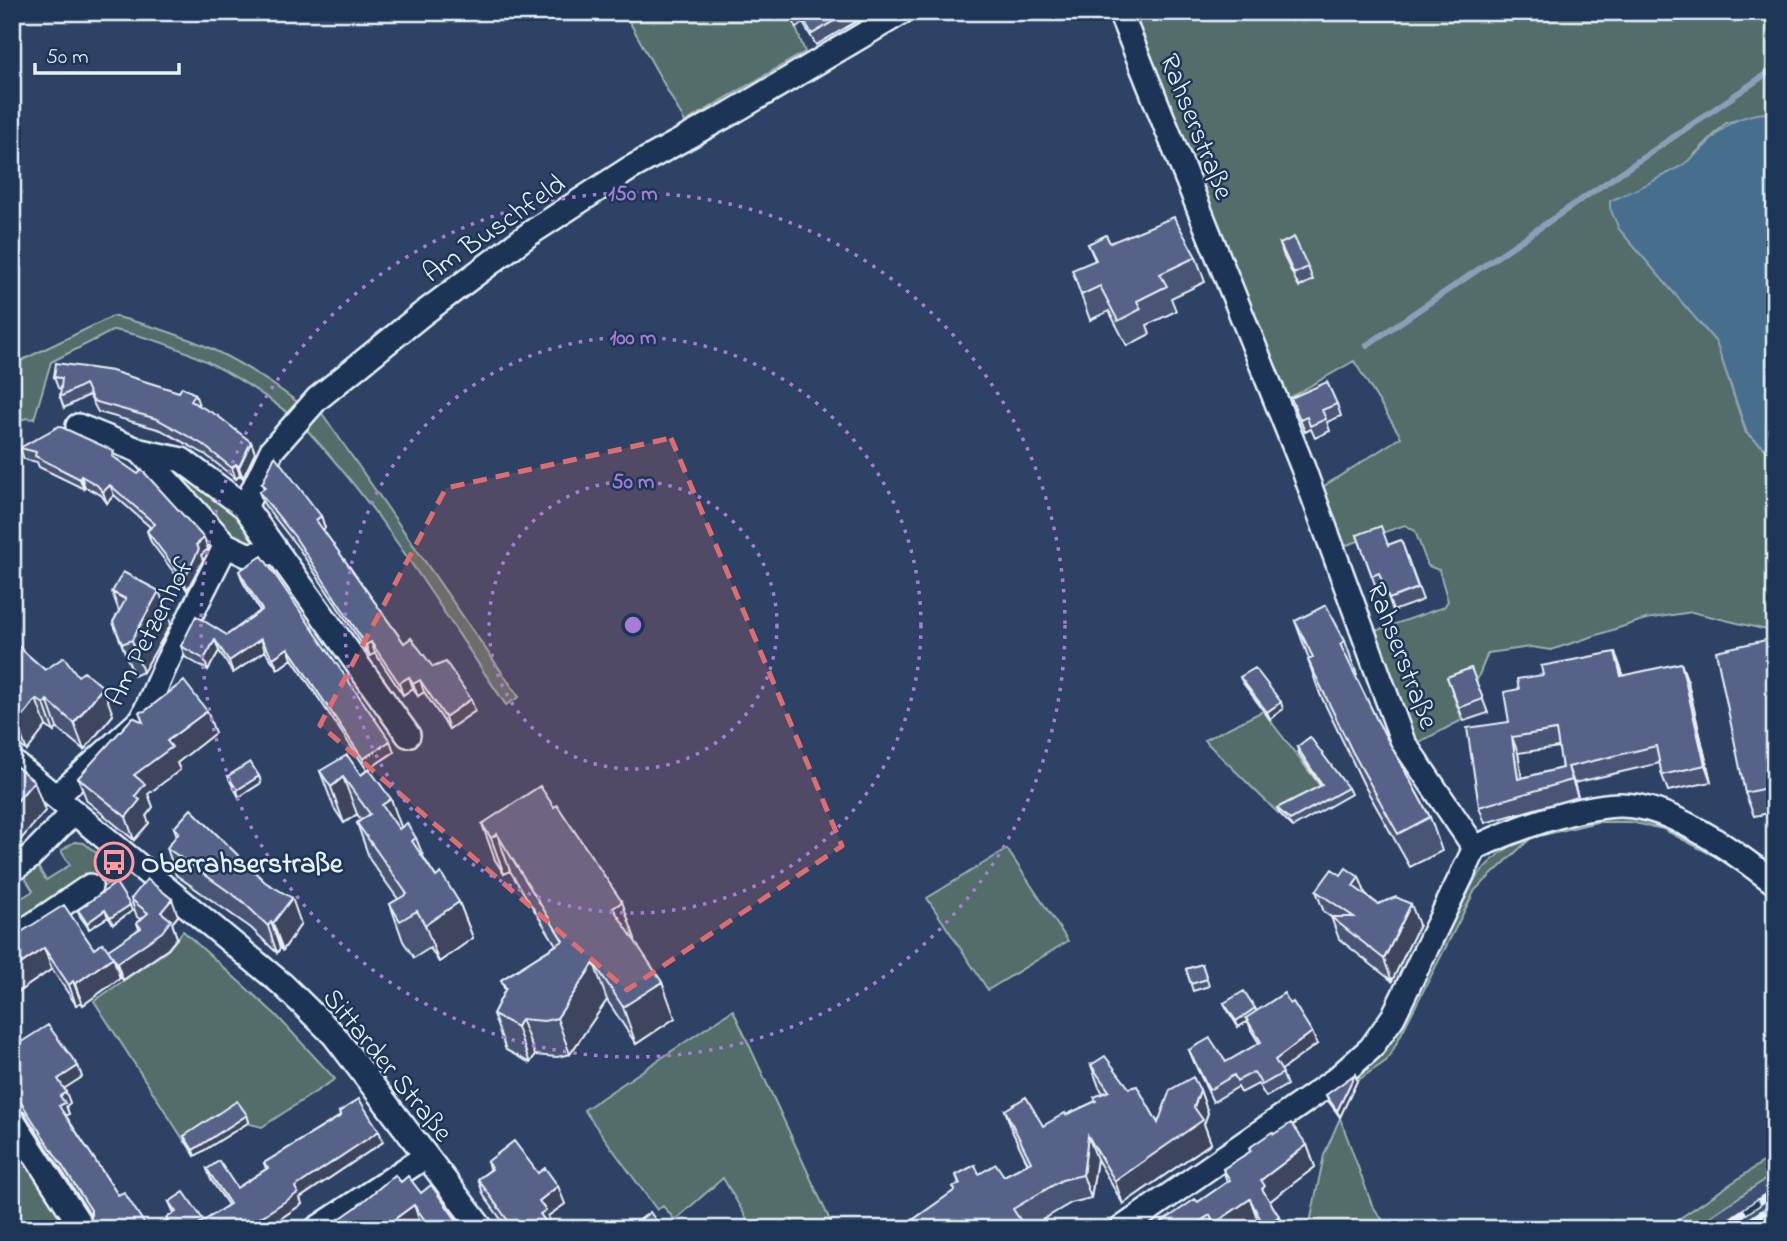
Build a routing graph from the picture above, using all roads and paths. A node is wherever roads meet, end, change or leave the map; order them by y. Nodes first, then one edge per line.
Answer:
1 (901, 12) edge
2 (1120, 12) edge
3 (78, 426) dead end
4 (140, 450) junction
5 (245, 507) junction
6 (226, 545) junction
7 (275, 552) junction
8 (408, 735) dead end
9 (12, 761) edge
10 (56, 797) junction
11 (74, 812) junction
12 (1475, 848) junction
13 (12, 870) edge
14 (1775, 883) edge
15 (90, 886) dead end
16 (12, 939) edge
17 (12, 1120) edge
18 (426, 1156) junction
19 (83, 1229) edge
20 (316, 1229) edge
21 (482, 1229) edge
22 (1121, 1229) edge

1 - 5 street, Am Buschfeld
2 - 12 street, Rahserstraße
3 - 4 street, Am Petzenhof
4 - 5 street, Am Petzenhof
4 - 6 street, Am Petzenhof
5 - 7 street, Am Petzenhof
6 - 7 street, Am Petzenhof
6 - 10 street, Am Petzenhof
7 - 8 street, Am Petzenhof
9 - 10 street, Sittarder Straße
10 - 11 street, Sittarder Straße
11 - 13 street
11 - 18 street, Sittarder Straße
12 - 14 street
12 - 22 street
15 - 16 street
17 - 19 street
18 - 20 street
18 - 21 street, Sittarder Straße

